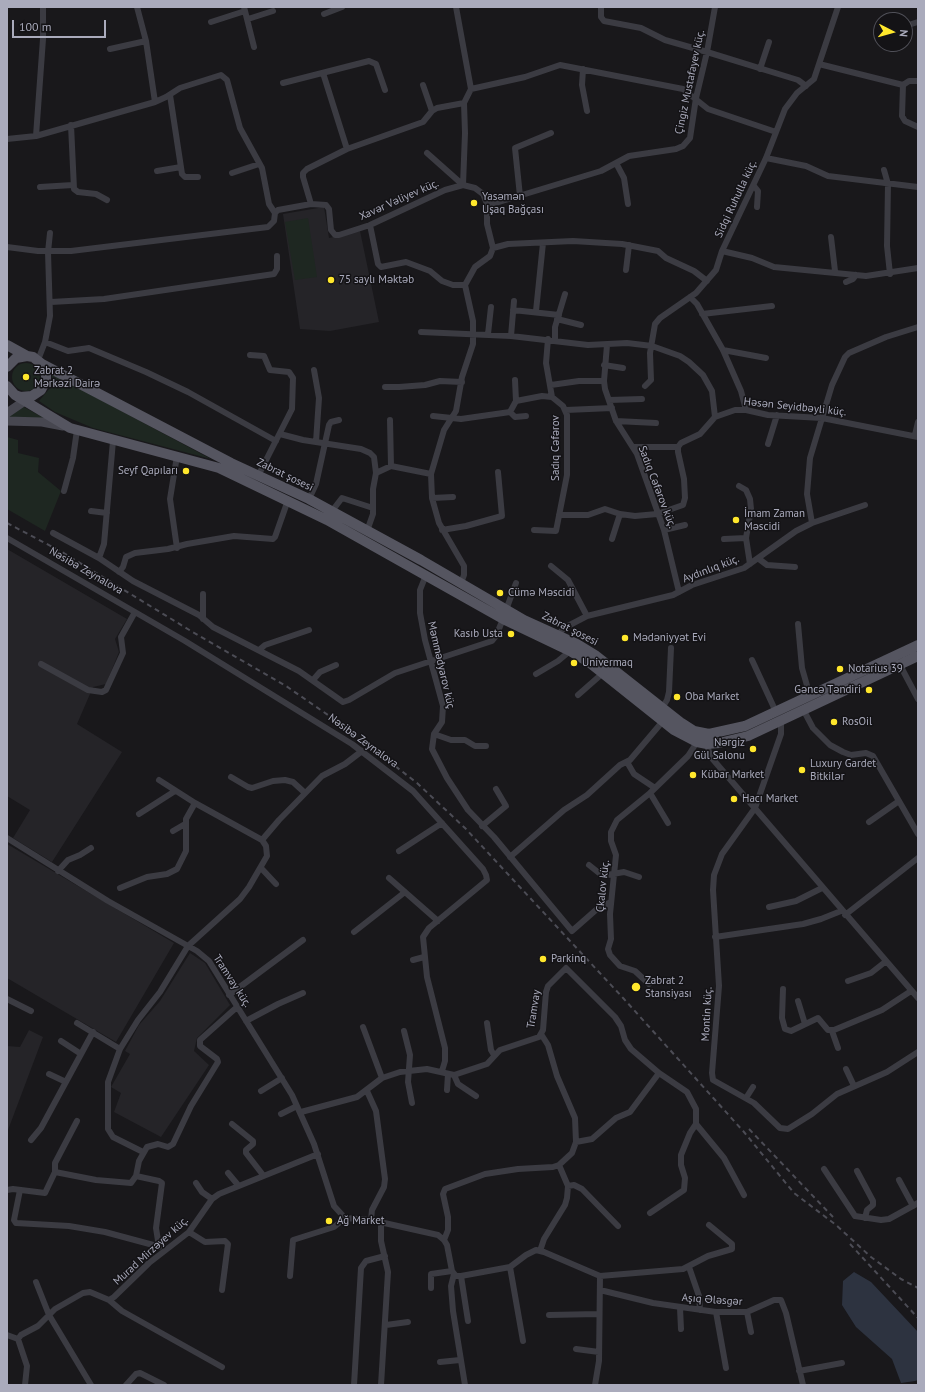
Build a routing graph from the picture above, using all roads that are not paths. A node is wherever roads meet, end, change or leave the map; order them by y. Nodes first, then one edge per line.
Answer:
1 (43, 7) edge
2 (137, 7) edge
3 (342, 7) edge
4 (456, 7) edge
5 (601, 7) edge
6 (715, 7) edge
7 (838, 7) edge
8 (245, 9) edge
9 (273, 11) dead end
10 (324, 14) dead end
11 (248, 19) junction
12 (211, 22) dead end
13 (146, 41) junction
14 (769, 42) dead end
15 (254, 47) dead end
16 (110, 49) dead end
17 (707, 52) junction
18 (819, 64) junction
19 (760, 69) junction
20 (583, 70) junction
21 (323, 73) junction
22 (918, 81) edge
23 (283, 83) dead end
24 (903, 85) junction
25 (423, 86) dead end
26 (806, 86) junction
27 (471, 89) junction
28 (385, 90) dead end
29 (170, 95) junction
30 (696, 98) junction
31 (155, 102) junction
32 (464, 103) junction
33 (432, 111) junction
34 (588, 111) dead end
35 (71, 125) junction
36 (918, 127) edge
37 (776, 132) junction
38 (551, 133) dead end
39 (36, 136) junction
40 (7, 139) edge
41 (347, 149) junction
42 (427, 153) dead end
43 (766, 158) junction
44 (616, 163) junction
45 (259, 164) junction
46 (181, 168) junction
47 (884, 170) dead end
48 (157, 171) dead end
49 (232, 173) dead end
50 (198, 177) dead end
51 (888, 184) junction
52 (73, 185) junction
53 (463, 185) junction
54 (40, 186) dead end
55 (754, 186) junction
56 (918, 187) edge
57 (520, 196) junction
58 (107, 200) dead end
59 (311, 204) junction
60 (487, 204) junction
61 (628, 204) dead end
62 (757, 207) dead end
63 (275, 213) junction
64 (370, 225) junction
65 (50, 233) dead end
66 (831, 237) dead end
67 (543, 242) junction
68 (629, 245) junction
69 (7, 247) edge
70 (493, 248) junction
71 (722, 251) junction
72 (48, 252) junction
73 (277, 256) dead end
74 (918, 268) edge
75 (626, 270) dead end
76 (835, 272) junction
77 (890, 274) junction
78 (856, 275) junction
79 (707, 281) junction
80 (846, 282) dead end
81 (465, 285) junction
82 (565, 294) dead end
83 (690, 297) junction
84 (514, 301) dead end
85 (50, 302) junction
86 (772, 306) dead end
87 (491, 307) dead end
88 (513, 310) junction
89 (536, 311) junction
90 (702, 314) junction
91 (558, 317) junction
92 (580, 325) dead end
93 (918, 327) edge
94 (422, 332) dead end
95 (474, 334) junction
96 (488, 334) junction
97 (511, 336) junction
98 (551, 340) junction
99 (45, 342) junction
100 (7, 345) edge
101 (607, 345) junction
102 (652, 346) junction
103 (723, 350) junction
104 (250, 355) dead end
105 (27, 356) junction
106 (766, 358) dead end
107 (40, 362) junction
108 (604, 365) junction
109 (7, 367) edge
110 (623, 368) dead end
111 (314, 370) dead end
112 (515, 380) dead end
113 (604, 381) junction
114 (462, 382) junction
115 (551, 385) junction
116 (645, 386) dead end
117 (7, 387) edge
118 (385, 387) dead end
119 (552, 397) junction
120 (28, 399) junction
121 (642, 399) dead end
122 (609, 400) junction
123 (516, 401) junction
124 (612, 408) junction
125 (566, 410) junction
126 (746, 410) junction
127 (510, 412) junction
128 (7, 413) edge
129 (777, 415) junction
130 (433, 416) dead end
131 (526, 416) dead end
132 (715, 417) junction
133 (453, 418) junction
134 (822, 418) junction
135 (339, 420) dead end
136 (390, 420) dead end
137 (7, 421) edge
138 (616, 422) junction
139 (918, 422) edge
140 (656, 423) dead end
141 (74, 429) junction
142 (280, 434) junction
143 (916, 436) edge
144 (113, 441) junction
145 (276, 441) junction
146 (316, 442) junction
147 (325, 442) junction
148 (768, 444) dead end
149 (633, 447) junction
150 (678, 447) junction
151 (176, 456) junction
152 (391, 466) junction
153 (498, 472) dead end
154 (376, 473) junction
155 (431, 474) junction
156 (257, 479) junction
157 (739, 486) dead end
158 (64, 491) dead end
159 (453, 497) dead end
160 (432, 498) junction
161 (309, 499) junction
162 (288, 500) junction
163 (866, 506) dead end
164 (373, 508) junction
165 (91, 511) dead end
166 (332, 511) junction
167 (107, 513) junction
168 (620, 514) junction
169 (657, 514) junction
170 (559, 515) junction
171 (812, 523) junction
172 (685, 525) dead end
173 (442, 530) junction
174 (534, 530) dead end
175 (664, 530) junction
176 (367, 531) junction
177 (53, 533) dead end
178 (7, 538) edge
179 (746, 538) junction
180 (612, 539) dead end
181 (724, 539) dead end
182 (177, 548) junction
183 (100, 558) junction
184 (759, 559) junction
185 (750, 564) junction
186 (551, 566) dead end
187 (795, 567) dead end
188 (119, 572) junction
189 (426, 575) junction
190 (516, 583) dead end
191 (458, 588) junction
192 (679, 592) junction
193 (203, 594) dead end
194 (135, 612) junction
195 (505, 615) junction
196 (587, 616) junction
197 (204, 619) junction
198 (798, 624) dead end
199 (309, 630) dead end
200 (558, 635) junction
201 (918, 645) edge
202 (671, 648) dead end
203 (259, 650) junction
204 (570, 651) junction
205 (918, 656) edge
206 (430, 660) junction
207 (752, 660) dead end
208 (41, 664) dead end
209 (336, 664) dead end
210 (900, 665) junction
211 (603, 673) junction
212 (536, 674) dead end
213 (312, 680) junction
214 (578, 695) dead end
215 (810, 696) junction
216 (918, 699) edge
217 (662, 708) junction
218 (804, 711) junction
219 (776, 712) junction
220 (662, 721) junction
221 (781, 722) junction
222 (434, 734) junction
223 (702, 743) junction
224 (486, 746) dead end
225 (362, 751) junction
226 (627, 762) junction
227 (231, 777) dead end
228 (159, 780) dead end
229 (655, 788) junction
230 (496, 789) dead end
231 (175, 791) junction
232 (305, 793) junction
233 (650, 793) junction
234 (898, 801) junction
235 (195, 803) junction
236 (755, 808) junction
237 (139, 814) dead end
238 (918, 818) edge
239 (869, 822) dead end
240 (911, 822) junction
241 (442, 823) junction
242 (668, 823) dead end
243 (185, 824) junction
244 (482, 826) junction
245 (173, 832) dead end
246 (918, 834) edge
247 (7, 838) edge
248 (262, 840) junction
249 (91, 848) dead end
250 (399, 851) dead end
251 (510, 857) junction
252 (918, 858) edge
253 (589, 865) dead end
254 (261, 868) junction
255 (58, 871) junction
256 (614, 875) junction
257 (639, 877) dead end
258 (389, 878) dead end
259 (276, 884) dead end
260 (120, 888) dead end
261 (822, 888) junction
262 (404, 892) junction
263 (611, 902) junction
264 (769, 907) dead end
265 (843, 913) junction
266 (438, 921) junction
267 (354, 932) dead end
268 (715, 937) junction
269 (303, 940) dead end
270 (188, 946) junction
271 (424, 957) junction
272 (413, 960) dead end
273 (885, 962) junction
274 (848, 981) dead end
275 (649, 984) dead end
276 (783, 989) dead end
277 (911, 991) junction
278 (303, 993) dead end
279 (229, 995) junction
280 (7, 998) edge
281 (918, 998) edge
282 (798, 1000) dead end
283 (237, 1007) junction
284 (31, 1011) dead end
285 (246, 1021) junction
286 (77, 1023) dead end
287 (487, 1023) dead end
288 (805, 1024) junction
289 (363, 1027) dead end
290 (404, 1031) dead end
291 (832, 1031) junction
292 (93, 1032) junction
293 (541, 1034) junction
294 (61, 1041) dead end
295 (838, 1048) dead end
296 (120, 1049) junction
297 (918, 1052) edge
298 (82, 1054) junction
299 (494, 1055) junction
300 (846, 1069) dead end
301 (408, 1071) junction
302 (448, 1073) junction
303 (659, 1073) junction
304 (49, 1074) dead end
305 (282, 1078) junction
306 (382, 1078) junction
307 (66, 1082) junction
308 (854, 1086) junction
309 (753, 1087) dead end
310 (447, 1090) dead end
311 (261, 1091) dead end
312 (367, 1091) junction
313 (476, 1096) dead end
314 (746, 1098) junction
315 (412, 1103) dead end
316 (299, 1109) junction
317 (281, 1114) dead end
318 (77, 1121) dead end
319 (232, 1124) dead end
320 (696, 1124) junction
321 (31, 1140) dead end
322 (576, 1142) junction
323 (143, 1152) junction
324 (318, 1154) junction
325 (559, 1165) junction
326 (824, 1169) dead end
327 (857, 1171) dead end
328 (55, 1172) junction
329 (228, 1173) dead end
330 (263, 1175) junction
331 (136, 1176) junction
332 (898, 1180) dead end
333 (196, 1183) dead end
334 (238, 1186) junction
335 (568, 1186) junction
336 (7, 1190) edge
337 (20, 1190) junction
338 (744, 1195) dead end
339 (212, 1199) junction
340 (915, 1205) edge
341 (650, 1213) dead end
342 (345, 1218) junction
343 (865, 1218) junction
344 (371, 1220) junction
345 (381, 1224) junction
346 (709, 1225) dead end
347 (618, 1226) dead end
348 (189, 1232) junction
349 (444, 1240) junction
350 (157, 1246) junction
351 (540, 1251) junction
352 (163, 1252) junction
353 (385, 1256) junction
354 (510, 1267) junction
355 (689, 1267) junction
356 (453, 1273) junction
357 (290, 1276) dead end
358 (461, 1276) junction
359 (600, 1276) junction
360 (36, 1282) dead end
361 (431, 1288) dead end
362 (222, 1290) dead end
363 (600, 1290) junction
364 (109, 1300) junction
365 (680, 1308) junction
366 (700, 1310) junction
367 (716, 1312) junction
368 (746, 1312) junction
369 (598, 1314) junction
370 (49, 1315) junction
371 (549, 1315) dead end
372 (468, 1321) dead end
373 (408, 1322) dead end
374 (386, 1325) junction
375 (681, 1329) dead end
376 (751, 1332) dead end
377 (7, 1335) edge
378 (18, 1339) junction
379 (523, 1340) dead end
380 (576, 1349) dead end
381 (599, 1352) junction
382 (460, 1360) junction
383 (440, 1362) dead end
384 (842, 1363) dead end
385 (222, 1367) dead end
386 (726, 1368) dead end
387 (799, 1371) junction
388 (25, 1385) edge
389 (91, 1385) edge
390 (126, 1385) edge
391 (164, 1385) edge
392 (354, 1385) edge
393 (381, 1385) edge
394 (465, 1385) edge
395 (595, 1385) edge
396 (802, 1385) edge

1 - 39 street
2 - 13 street
3 - 10 street
4 - 27 street
5 - 17 street
6 - 17 street, Çingiz Mustafayev küç.
7 - 18 street, Sidqi Ruhulla küç.
8 - 11 street
8 - 12 street
9 - 11 street
11 - 15 street
13 - 16 street
13 - 31 street
14 - 19 street
17 - 19 street
17 - 30 street, Çingiz Mustafayev küç.
18 - 24 street
18 - 26 street, Sidqi Ruhulla küç.
19 - 26 street
20 - 27 street
20 - 30 street
20 - 34 street
21 - 23 street
21 - 28 street
21 - 41 street
22 - 24 street
24 - 36 street
25 - 33 street
26 - 37 street, Sidqi Ruhulla küç.
27 - 32 street
29 - 31 street
29 - 45 street
29 - 46 street
30 - 37 street
30 - 44 street, Çingiz Mustafayev küç.
31 - 35 street
32 - 33 street
32 - 53 street
33 - 41 street
35 - 39 street
35 - 52 street
37 - 43 street, Sidqi Ruhulla küç.
38 - 57 street
39 - 40 street
41 - 59 street
42 - 53 street
43 - 51 street
43 - 55 street, Sidqi Ruhulla küç.
44 - 57 street, Çingiz Mustafayev küç.
44 - 61 street
45 - 49 street
45 - 63 street
46 - 48 street
46 - 50 street
47 - 51 street
51 - 56 street
51 - 77 street
52 - 54 street
52 - 58 street
53 - 60 street
53 - 64 street, Xavər Vəliyev küç.
55 - 62 street
55 - 71 street, Sidqi Ruhulla küç.
57 - 60 street, Çingiz Mustafayev küç.
59 - 63 street, Xavər Vəliyev küç.
59 - 64 street, Xavər Vəliyev küç.
60 - 70 street
63 - 72 street
64 - 81 street
65 - 72 street
66 - 76 street
67 - 68 street
67 - 70 street
67 - 89 street
68 - 75 street
68 - 79 street
69 - 72 street
70 - 81 street
71 - 76 street
71 - 79 street, Sidqi Ruhulla küç.
72 - 85 street
73 - 85 street
74 - 77 street
76 - 78 street
77 - 78 street
78 - 80 street
79 - 83 street, Sidqi Ruhulla küç.
81 - 95 street
82 - 91 street
83 - 90 street
83 - 102 street, Sidqi Ruhulla küç.
84 - 88 street
85 - 99 street
86 - 90 street
87 - 96 street
88 - 89 street
88 - 97 street
89 - 91 street
90 - 103 street
91 - 92 street
91 - 98 street
93 - 134 street
94 - 95 street
95 - 96 street
95 - 114 street
96 - 97 street
97 - 98 street
98 - 101 street
98 - 115 street
99 - 107 street
99 - 145 street
100 - 105 main road, Zabrat şosesi
101 - 102 street
101 - 108 street, Sadıq Cəfərov küç.
102 - 116 street, Sidqi Ruhulla küç.
102 - 132 street
103 - 106 street
103 - 126 street
104 - 142 street
105 - 107 main road, Zabrat şosesi
105 - 109 main road
107 - 120 main road
107 - 156 main road, Zabrat şosesi
108 - 110 street
108 - 113 street, Sadıq Cəfərov küç.
111 - 146 street
112 - 123 street
113 - 115 street
113 - 122 street, Sadıq Cəfərov küç.
114 - 118 street
114 - 133 street
115 - 119 street
117 - 120 main road
119 - 123 street
119 - 125 street, Sadıq Cəfərov
120 - 128 street
120 - 141 main road
121 - 122 street
122 - 124 street, Sadıq Cəfərov küç.
123 - 127 street
124 - 125 street
124 - 138 street, Sadıq Cəfərov küç.
125 - 170 street, Sadıq Cəfərov
126 - 129 street, Həsən Seyidbəyli küç.
126 - 132 street, Həsən Seyidbəyli küç.
127 - 131 street
127 - 133 street
129 - 134 street, Həsən Seyidbəyli küç.
129 - 148 street
130 - 133 street
132 - 150 street
133 - 155 street
134 - 143 street, Həsən Seyidbəyli küç.
134 - 171 street
135 - 147 street
136 - 152 street
137 - 141 street
138 - 140 street
138 - 149 street, Sadıq Cəfərov küç.
139 - 143 street
141 - 144 main road
141 - 158 street
142 - 145 street
142 - 146 street
144 - 151 main road
144 - 167 street
145 - 156 street
146 - 147 street
147 - 154 street
147 - 161 street
149 - 150 street
149 - 169 street, Sadıq Cəfərov küç.
150 - 169 street
151 - 156 main road
151 - 182 street
152 - 154 street
152 - 155 street
153 - 173 street
154 - 164 street
155 - 160 street
156 - 161 main road, Zabrat şosesi
156 - 162 main road, Zabrat şosesi
157 - 179 street
159 - 160 street
160 - 173 street
161 - 166 main road, Zabrat şosesi
162 - 182 street
162 - 189 main road, Zabrat şosesi
163 - 171 street, Aydınlıq küç.
164 - 166 street
164 - 176 street
165 - 167 street
166 - 176 main road, Zabrat şosesi
167 - 183 street
168 - 169 street
168 - 170 street
168 - 180 street
169 - 175 street, Sadıq Cəfərov küç.
170 - 174 street, Sadıq Cəfərov
171 - 184 street, Aydınlıq küç.
172 - 175 street
173 - 191 street
175 - 192 street, Sadıq Cəfərov küç.
176 - 191 main road, Zabrat şosesi
177 - 183 street
178 - 194 street, Nəsibə Zeynalova
179 - 181 street
179 - 185 street
182 - 188 street
183 - 188 street
184 - 185 street, Aydınlıq küç.
184 - 187 street
185 - 192 street, Aydınlıq küç.
186 - 196 street
188 - 197 street
189 - 191 main road, Zabrat şosesi
189 - 206 street, Məmmədyarov küç
190 - 195 street
191 - 195 main road, Zabrat şosesi
192 - 196 street, Aydınlıq küç.
193 - 197 street
194 - 208 street
194 - 225 street, Nəsibə Zeynalova
195 - 200 main road, Zabrat şosesi
195 - 204 main road, Zabrat şosesi
195 - 206 street
196 - 200 street, Aydınlıq küç.
197 - 203 street
198 - 215 street
199 - 203 street
200 - 217 main road, Zabrat şosesi
201 - 215 main road, Zabrat şosesi
202 - 217 street
203 - 213 street
204 - 211 main road, Zabrat şosesi
204 - 212 street
205 - 210 main road
206 - 213 street
206 - 222 street, Məmmədyarov küç
207 - 219 street
209 - 213 street
210 - 216 street
210 - 218 main road
211 - 214 street
211 - 220 main road, Zabrat şosesi
215 - 219 main road, Zabrat şosesi
217 - 219 main road, Zabrat şosesi
218 - 221 main road
218 - 234 street
220 - 223 main road, Zabrat şosesi
220 - 226 street
221 - 223 main road
221 - 236 street, Montin küç.
222 - 224 street
222 - 244 street, Məmmədyarov küç
223 - 229 street, Çkalov küç.
223 - 236 street
225 - 232 street
225 - 241 street, Nəsibə Zeynalova
226 - 229 street
226 - 251 street
227 - 232 street
228 - 231 street
229 - 233 street, Çkalov küç.
230 - 244 street
231 - 235 street
231 - 237 street
232 - 248 street
233 - 242 street
233 - 256 street, Çkalov küç.
234 - 239 street
234 - 240 street
235 - 243 street
235 - 248 street
236 - 261 street
236 - 268 street, Montin küç.
238 - 240 street
240 - 246 street
241 - 250 street
241 - 266 street, Nəsibə Zeynalova
243 - 245 street
243 - 260 street
244 - 251 street, Məmmədyarov küç
247 - 255 street, Tramvay küç.
248 - 254 street
249 - 255 street
251 - 263 street, Məmmədyarov küç
252 - 265 street
253 - 256 street
254 - 259 street
254 - 270 street
255 - 270 street, Tramvay küç.
256 - 257 street
256 - 263 street, Çkalov küç.
258 - 262 street
261 - 264 street
261 - 265 street
262 - 266 street
262 - 267 street
263 - 275 street, Çkalov küç.
265 - 268 street
265 - 273 street
266 - 271 street, Nəsibə Zeynalova
268 - 314 street, Montin küç.
269 - 279 street
270 - 279 street, Tramvay küç.
270 - 296 street
271 - 272 street
271 - 302 street, Nəsibə Zeynalova
273 - 274 street
273 - 277 street
276 - 288 street
277 - 281 street
277 - 291 street
278 - 285 street
279 - 283 street, Tramvay küç.
280 - 284 street
282 - 288 street
283 - 285 street, Tramvay küç.
283 - 323 street
285 - 305 street, Tramvay küç.
286 - 292 street
287 - 299 street
288 - 291 street
289 - 306 street
290 - 301 street
291 - 295 street
292 - 296 street
292 - 298 street
293 - 299 street, Tramvay
293 - 303 street, Tramvay
293 - 322 street
294 - 298 street
296 - 323 street
297 - 308 street, Montin küç.
298 - 307 street
299 - 302 street, Tramvay
300 - 308 street
301 - 302 street, Tramvay
301 - 306 street, Tramvay
301 - 315 street
302 - 310 street, Nəsibə Zeynalova
302 - 313 street
303 - 320 street, Tramvay
303 - 322 street
304 - 307 street
305 - 311 street
305 - 316 street, Tramvay küç.
306 - 312 street, Tramvay
307 - 321 street
308 - 314 street, Montin küç.
309 - 314 street
312 - 316 street, Tramvay
312 - 344 street
316 - 317 street, Tramvay
316 - 324 street, Tramvay küç.
318 - 328 street
319 - 330 street
320 - 338 street
320 - 341 street
322 - 325 street
323 - 331 street
324 - 330 street, Murad Mirzəyev küç.
324 - 342 street, Tramvay küç.
325 - 335 street
325 - 349 street
326 - 343 street
327 - 343 street
328 - 331 street
328 - 337 street
329 - 334 street
330 - 334 street, Murad Mirzəyev küç.
331 - 350 street
332 - 340 street
333 - 339 street
334 - 339 street, Murad Mirzəyev küç.
335 - 347 street
335 - 351 street
336 - 337 street
337 - 350 street
339 - 348 street, Murad Mirzəyev küç.
340 - 343 street
342 - 344 street
342 - 357 street
344 - 345 street
345 - 349 street
345 - 353 street
346 - 355 street
348 - 352 street, Murad Mirzəyev küç.
348 - 362 street
349 - 356 street
350 - 352 street
351 - 354 street
351 - 359 street
352 - 364 street, Murad Mirzəyev küç.
353 - 374 street
353 - 392 street
354 - 358 street
354 - 379 street
355 - 359 street
355 - 366 street
356 - 358 street
356 - 361 street
356 - 382 street
358 - 372 street
359 - 363 street
360 - 370 street
363 - 365 street, Aşıq Ələsgər
363 - 369 street
364 - 370 street, Murad Mirzəyev küç.
364 - 385 street
365 - 366 street, Aşıq Ələsgər
365 - 375 street
366 - 367 street, Aşıq Ələsgər
367 - 368 street, Aşıq Ələsgər
367 - 386 street
368 - 376 street
368 - 387 street, Aşıq Ələsgər
369 - 371 street
369 - 381 street
370 - 378 street, Murad Mirzəyev küç.
370 - 389 street
373 - 374 street
374 - 393 street
377 - 378 street
378 - 388 street
380 - 381 street
381 - 395 street
382 - 383 street
382 - 394 street
384 - 387 street
387 - 396 street, Aşıq Ələsgər
390 - 391 street

